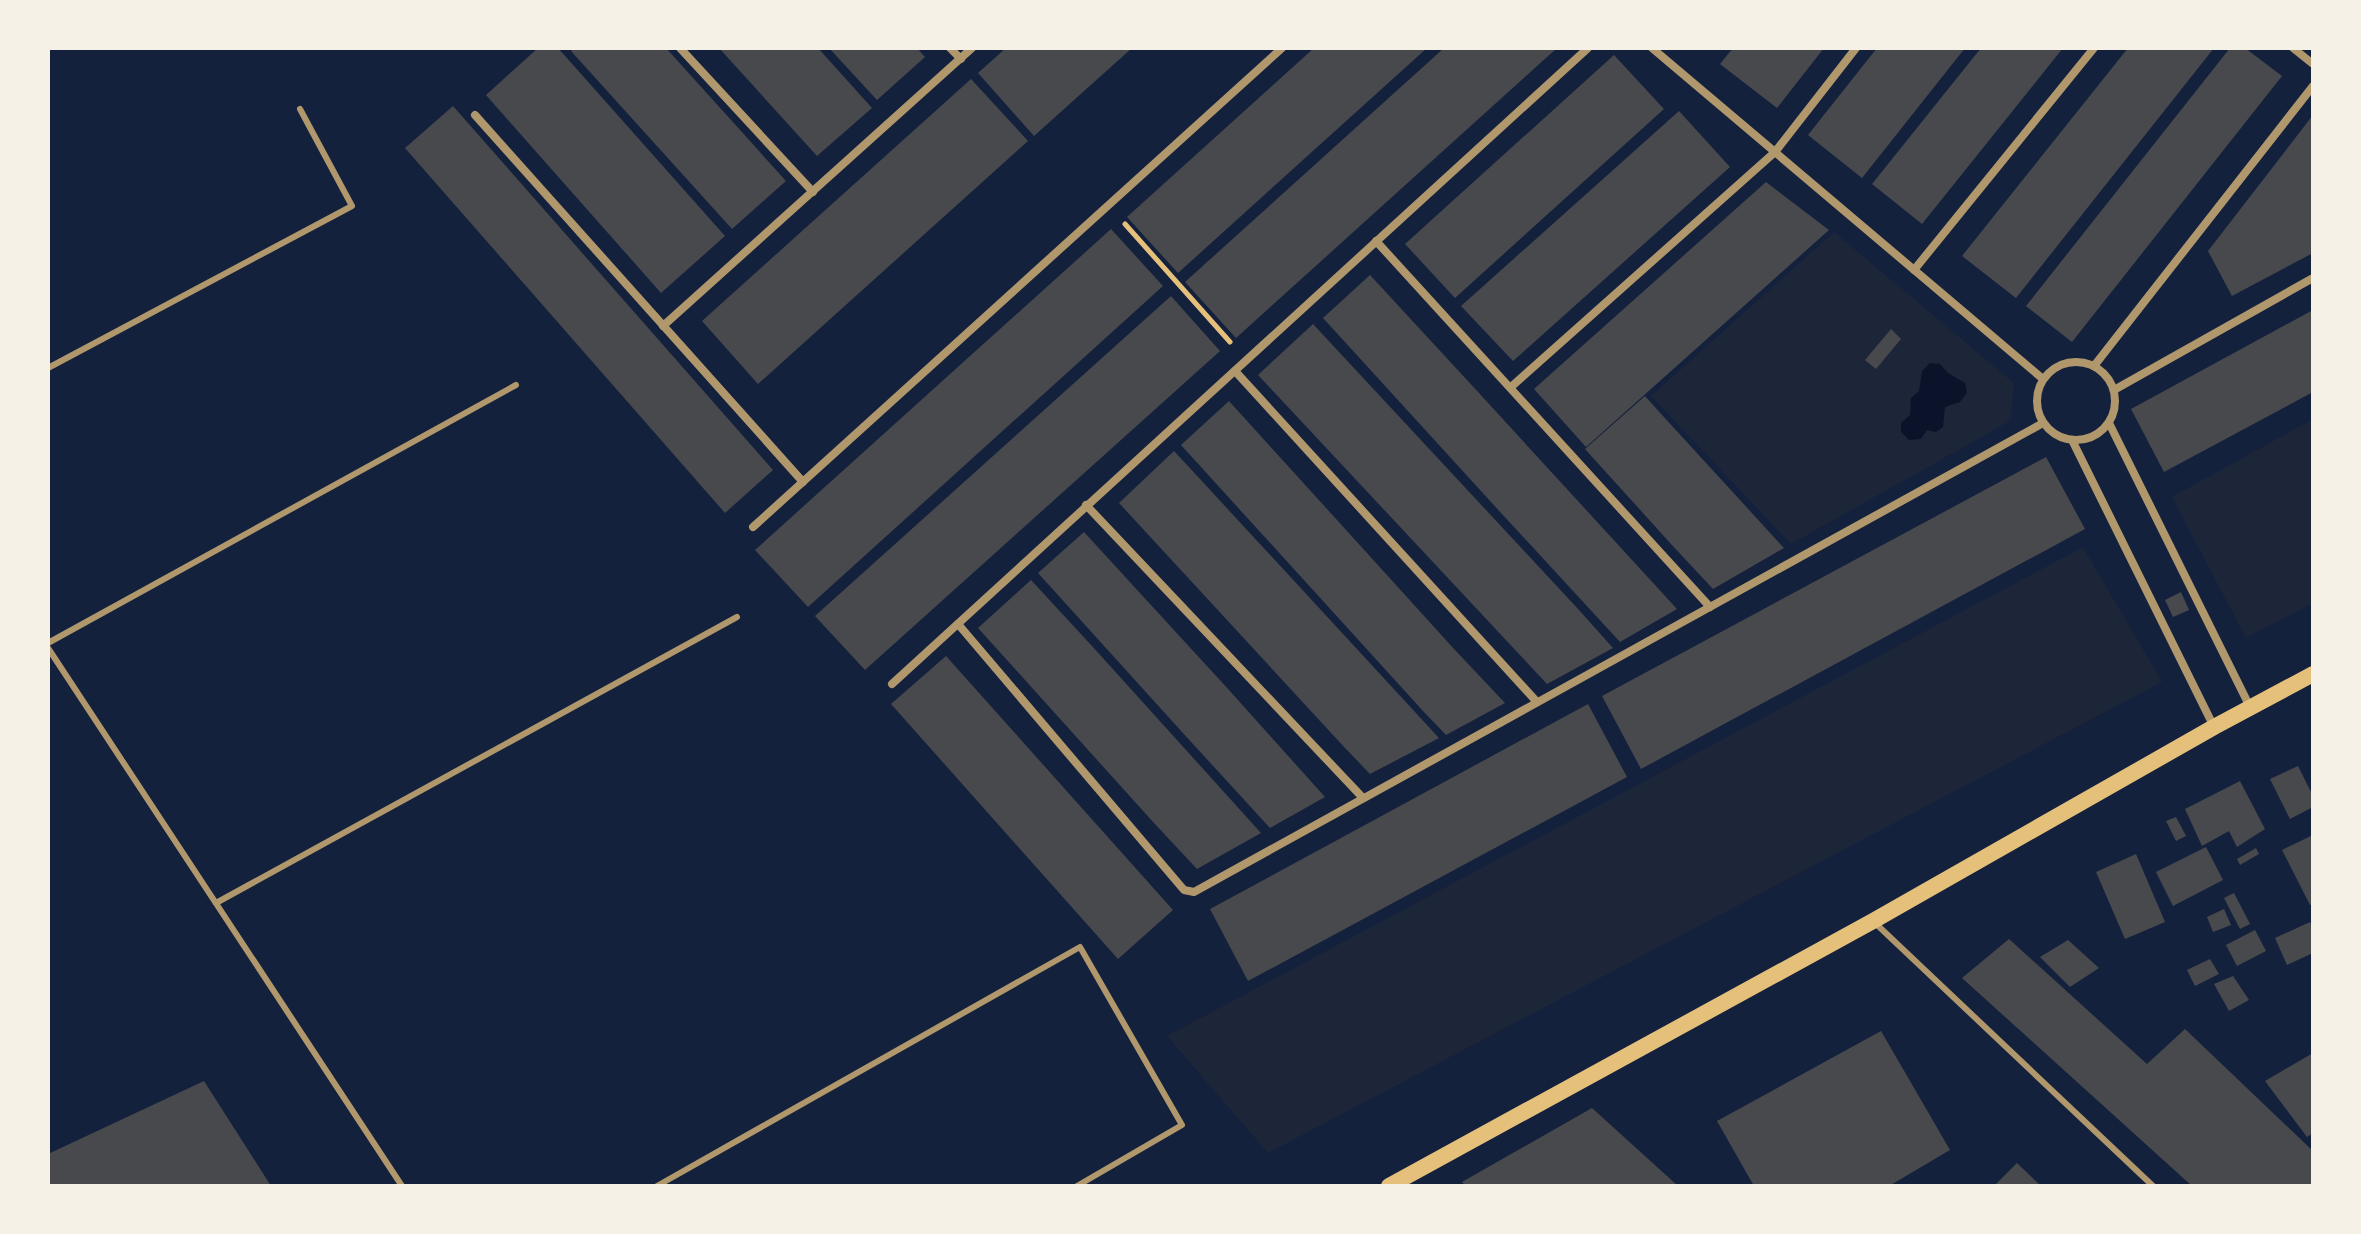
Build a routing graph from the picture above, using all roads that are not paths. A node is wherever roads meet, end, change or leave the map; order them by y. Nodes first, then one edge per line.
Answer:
1 (680, 48) edge
2 (950, 48) edge
3 (972, 48) edge
4 (1282, 48) edge
5 (1588, 48) edge
6 (1652, 48) edge
7 (1856, 48) edge
8 (2094, 48) edge
9 (2293, 48) edge
10 (961, 59) junction
11 (2313, 64) edge
12 (2313, 86) edge
13 (300, 109) dead end
14 (475, 115) dead end
15 (1775, 152) junction
16 (813, 192) junction
17 (1376, 241) junction
18 (1914, 270) junction
19 (2313, 278) edge
20 (663, 326) junction
21 (2094, 366) junction
22 (48, 368) edge
23 (1235, 371) junction
24 (2043, 379) junction
25 (516, 385) dead end
26 (1511, 387) junction
27 (2114, 390) junction
28 (2043, 423) junction
29 (2109, 423) junction
30 (2072, 440) junction
31 (803, 482) junction
32 (1086, 505) junction
33 (753, 527) dead end
34 (1710, 607) junction
35 (737, 617) dead end
36 (958, 624) junction
37 (48, 646) edge
38 (2313, 674) edge
39 (892, 684) dead end
40 (1537, 702) junction
41 (2250, 708) junction
42 (2214, 727) junction
43 (1363, 798) junction
44 (216, 903) junction
45 (1873, 921) junction
46 (402, 1186) edge
47 (657, 1186) edge
48 (1077, 1186) edge
49 (1389, 1186) edge
50 (2153, 1186) edge

1 - 16 street
2 - 10 street
3 - 10 street
4 - 31 street
5 - 17 street
6 - 15 street
7 - 15 street
8 - 18 street
9 - 11 street
10 - 16 street
12 - 21 street
13 - 22 lane
14 - 20 street
15 - 18 street
15 - 26 street
16 - 20 street
17 - 23 street
17 - 26 street
18 - 24 street
19 - 27 street
20 - 31 street
21 - 24 street
21 - 27 street
23 - 32 street
23 - 40 street
24 - 28 street
25 - 37 lane
26 - 34 street
27 - 29 street
28 - 30 street
28 - 34 street
29 - 30 street
29 - 41 street
30 - 42 street
31 - 33 street
32 - 36 street
32 - 43 street
34 - 40 street
35 - 44 lane
36 - 39 street
36 - 43 street
37 - 44 lane
38 - 41 main road
40 - 43 street
41 - 42 main road
42 - 45 main road
44 - 46 lane
45 - 49 main road
45 - 50 lane
47 - 48 lane

